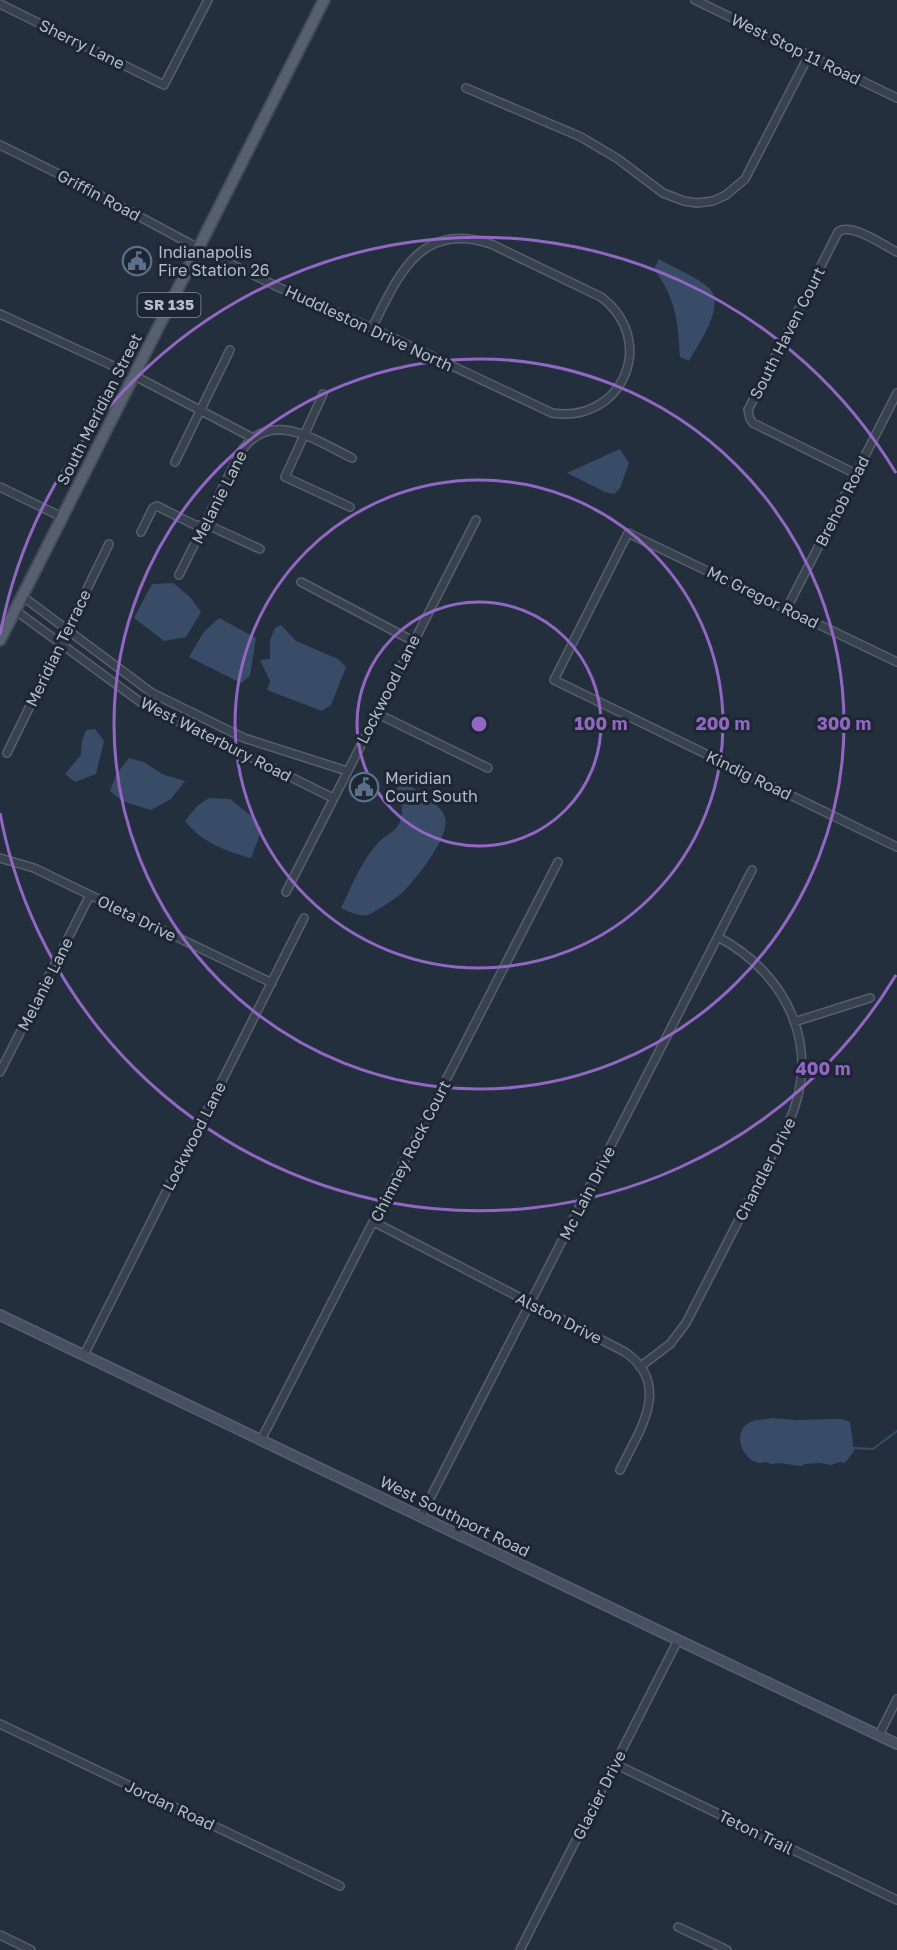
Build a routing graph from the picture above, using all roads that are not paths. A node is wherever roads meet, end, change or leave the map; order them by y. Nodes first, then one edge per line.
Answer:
1 (208, 0) edge
2 (324, 0) edge
3 (695, 0) edge
4 (0, 3) edge
5 (809, 55) junction
6 (466, 88) dead end
7 (897, 98) edge
8 (0, 145) edge
9 (198, 248) junction
10 (897, 252) edge
11 (0, 314) edge
12 (372, 328) junction
13 (230, 350) dead end
14 (133, 375) junction
15 (897, 393) edge
16 (323, 394) dead end
17 (200, 410) junction
18 (304, 435) junction
19 (254, 438) junction
20 (352, 458) dead end
21 (175, 462) dead end
22 (856, 474) junction
23 (0, 487) edge
24 (350, 507) dead end
25 (62, 517) junction
26 (476, 520) dead end
27 (204, 525) junction
28 (141, 532) dead end
29 (628, 533) joint
30 (109, 544) dead end
31 (260, 549) dead end
32 (179, 575) dead end
33 (301, 582) dead end
34 (22, 596) junction
35 (787, 608) junction
36 (15, 610) junction
37 (67, 629) junction
38 (0, 640) edge
39 (413, 641) junction
40 (60, 643) junction
41 (897, 662) edge
42 (376, 713) junction
43 (7, 753) dead end
44 (488, 768) dead end
45 (347, 771) junction
46 (333, 798) junction
47 (897, 847) edge
48 (0, 858) edge
49 (558, 862) dead end
50 (752, 870) dead end
51 (286, 892) dead end
52 (90, 895) junction
53 (304, 918) dead end
54 (718, 937) junction
55 (272, 983) junction
56 (870, 998) dead end
57 (795, 1022) junction
58 (0, 1072) edge
59 (374, 1222) junction
60 (530, 1303) junction
61 (0, 1315) edge
62 (84, 1355) junction
63 (640, 1367) junction
64 (261, 1440) junction
65 (620, 1470) dead end
66 (421, 1516) junction
67 (678, 1640) junction
68 (897, 1700) edge
69 (0, 1724) edge
70 (879, 1735) junction
71 (897, 1743) edge
72 (615, 1764) junction
73 (340, 1886) dead end
74 (897, 1900) edge
75 (678, 1927) dead end
76 (0, 1935) edge
77 (31, 1950) edge
78 (520, 1950) edge
79 (727, 1950) edge

1 - 4 street, Sherry Lane
2 - 9 main road, South Meridian Street / SR 135
3 - 5 street, West Stop 11 Road
5 - 6 street
5 - 7 street, West Stop 11 Road
8 - 9 street, Griffin Road
9 - 12 street, Huddleston Drive North
9 - 14 main road, South Meridian Street / SR 135
10 - 22 street, South Haven Court
11 - 14 street
12 - 12 street, Huddleston Drive North
13 - 17 street
14 - 17 street
14 - 25 main road, South Meridian Street / SR 135
15 - 22 street, Brehob Road
16 - 18 street
17 - 19 street
17 - 21 street
18 - 19 street, Melanie Lane
18 - 20 street, Melanie Lane
18 - 24 street
19 - 27 street, Melanie Lane
22 - 35 street, Brehob Road
23 - 25 street
25 - 34 main road, South Meridian Street / SR 135
26 - 39 street, Lockwood Lane
27 - 28 street
27 - 31 street
27 - 32 street, Melanie Lane
29 - 35 street, Mc Gregor Road
29 - 47 street, Kindig Road
30 - 37 street, Meridian Terrace
33 - 39 street
34 - 36 main road, South Meridian Street / SR 135
34 - 37 street, West Waterbury Road
35 - 41 street, Mc Gregor Road
36 - 38 main road, South Meridian Street / SR 135
36 - 40 street, West Waterbury Road
37 - 40 street, Meridian Terrace
37 - 45 street, West Waterbury Road
39 - 42 street, Lockwood Lane
40 - 43 street, Meridian Terrace
40 - 46 street, West Waterbury Road
42 - 44 street
42 - 45 street, Lockwood Lane
45 - 46 street, Lockwood Lane
46 - 51 street, Lockwood Lane
48 - 52 street, Oleta Drive
49 - 59 street, Chimney Rock Court
50 - 54 street, Mc Lain Drive
52 - 55 street, Oleta Drive
52 - 58 street, Melanie Lane
53 - 55 street, Lockwood Lane
54 - 57 street, Chandler Drive
54 - 60 street, Mc Lain Drive
55 - 62 street, Lockwood Lane
56 - 57 street
57 - 63 street, Chandler Drive
59 - 60 street, Alston Drive
59 - 64 street, Chimney Rock Court
60 - 63 street, Alston Drive
60 - 66 street, Mc Lain Drive
61 - 62 main road, West Southport Road
62 - 64 main road, West Southport Road
63 - 65 street
64 - 66 main road, West Southport Road
66 - 67 main road, West Southport Road
67 - 70 main road, West Southport Road
67 - 72 street, Glacier Drive
68 - 70 street
69 - 73 street, Jordan Road
70 - 71 main road, West Southport Road
72 - 74 street, Teton Trail
72 - 78 street, Glacier Drive
75 - 79 street
76 - 77 street

